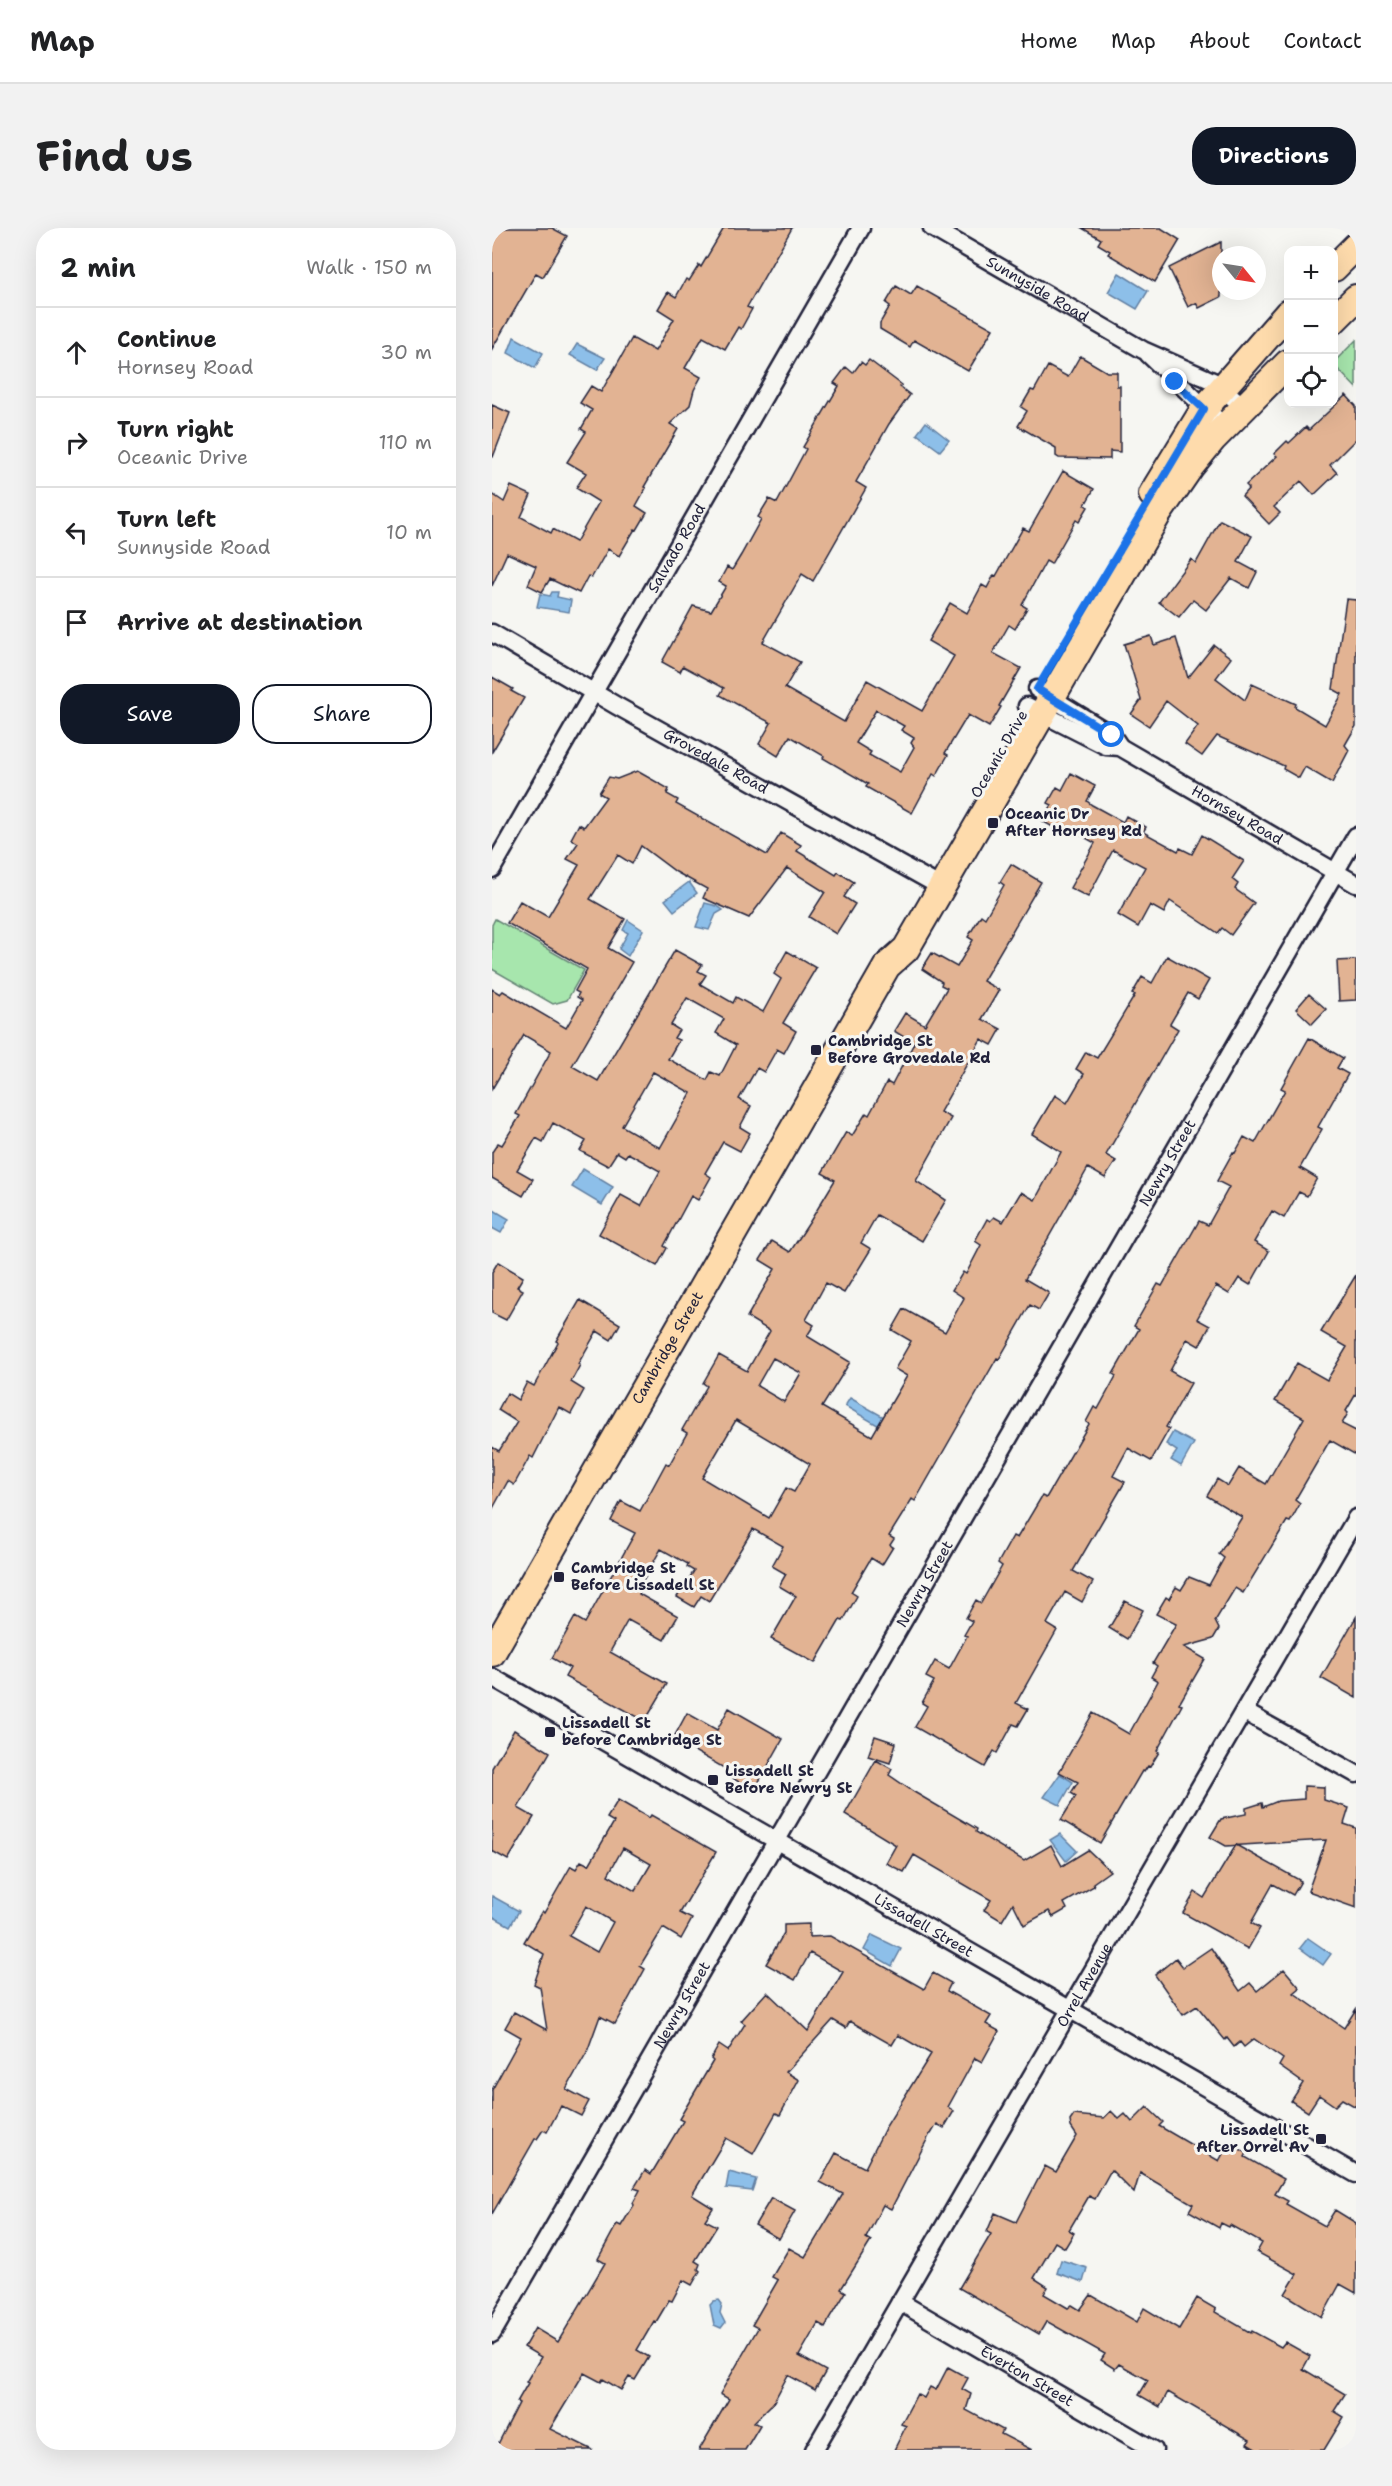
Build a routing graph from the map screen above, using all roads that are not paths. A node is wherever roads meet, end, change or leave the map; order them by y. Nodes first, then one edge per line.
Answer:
1 (861, 228) edge
2 (932, 228) edge
3 (1356, 246) edge
4 (1338, 264) edge
5 (1356, 298) edge
6 (1338, 316) edge
7 (1284, 317) edge
8 (1143, 350) junction
9 (1284, 367) edge
10 (1221, 387) junction
11 (1244, 406) junction
12 (1204, 409) junction
13 (1225, 427) junction
14 (492, 633) edge
15 (594, 693) junction
16 (1039, 701) junction
17 (1356, 836) edge
18 (492, 869) edge
19 (1335, 872) junction
20 (934, 884) junction
21 (1356, 884) edge
22 (843, 1043) joint
23 (1356, 1518) edge
24 (492, 1653) edge
25 (492, 1677) edge
26 (1245, 1712) junction
27 (1356, 1774) edge
28 (775, 1840) junction
29 (1072, 2010) junction
30 (1356, 2174) edge
31 (900, 2302) junction
32 (492, 2334) edge
33 (814, 2450) edge
34 (1154, 2450) edge

1 - 15 street, Salvado Road
2 - 8 street, Sunnyside Road
3 - 4 main road
5 - 6 main road
7 - 10 main road, Oceanic Drive
8 - 10 street, Sunnyside Road
8 - 12 street, Sunnyside Road
9 - 11 main road, Oceanic Drive
10 - 11 street, Sunnyside Road
10 - 12 main road, Oceanic Drive
11 - 13 main road, Oceanic Drive
12 - 13 street, Sunnyside Road
12 - 16 main road, Oceanic Drive
13 - 16 main road, Oceanic Drive
14 - 15 street, Grovedale Road
15 - 18 street, Salvado Road
15 - 20 street, Grovedale Road
16 - 19 street, Hornsey Road
16 - 20 main road, Oceanic Drive
17 - 19 street, Newry Street
19 - 21 street, Hornsey Road
19 - 28 street, Newry Street
20 - 22 main road, Oceanic Drive
22 - 24 main road, Cambridge Street
23 - 26 street, Orrel Avenue
25 - 28 street, Lissadell Street
26 - 27 street
26 - 29 street, Orrel Avenue
28 - 29 street, Lissadell Street
28 - 32 street, Newry Street
29 - 30 street, Lissadell Street
29 - 31 street, Orrel Avenue
31 - 33 street, Orrel Avenue
31 - 34 street, Everton Street

